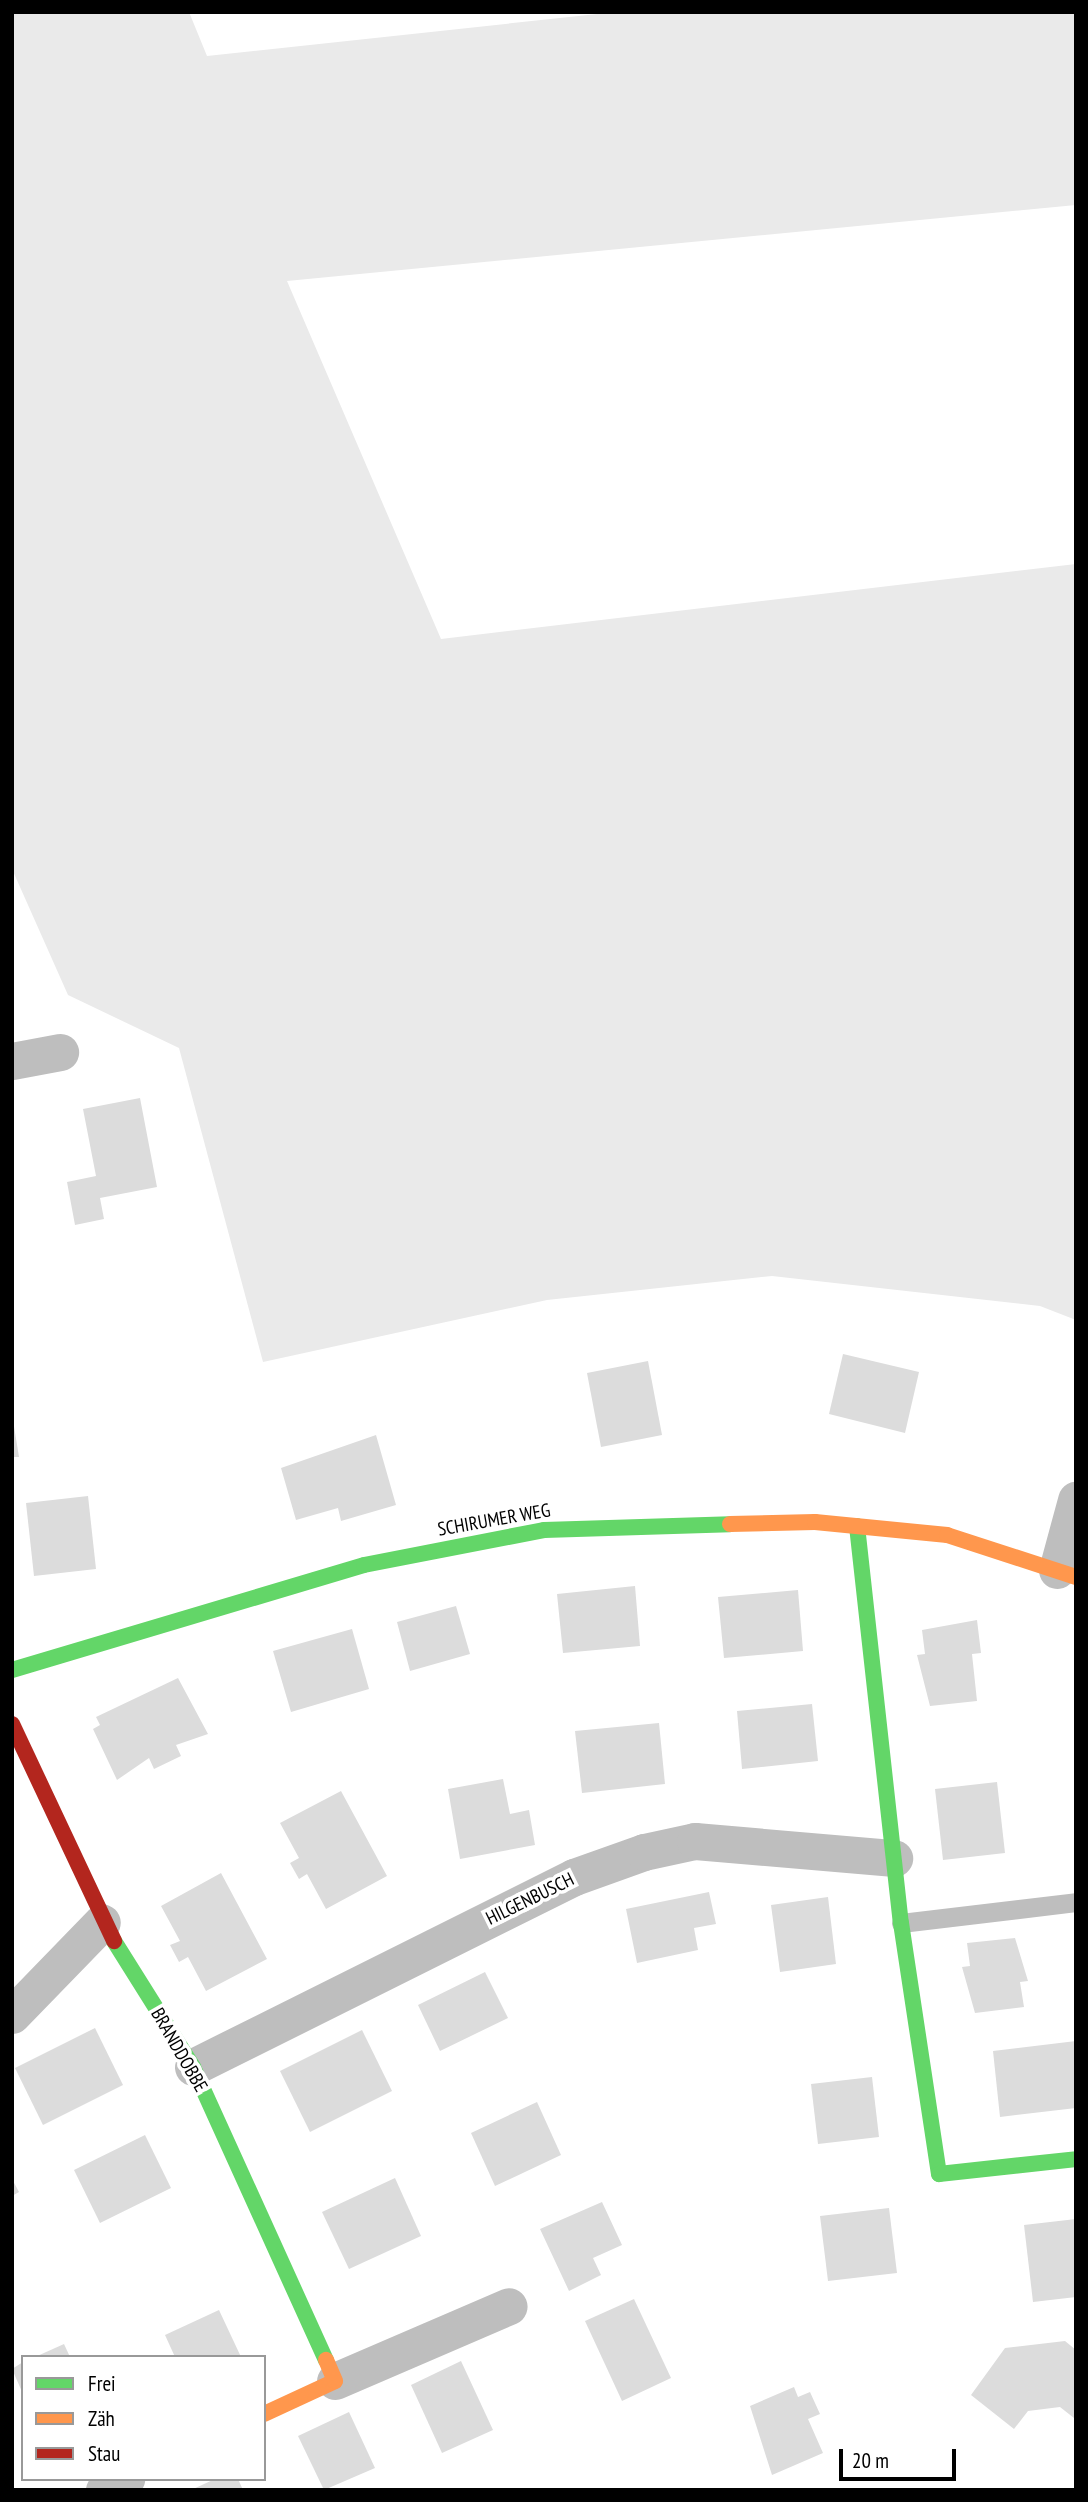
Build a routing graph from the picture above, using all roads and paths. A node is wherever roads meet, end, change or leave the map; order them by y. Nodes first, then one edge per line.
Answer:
1 (60, 1052) dead end
2 (12, 1061) edge
3 (1076, 1500) edge
4 (858, 1526) junction
5 (1066, 1574) edge
6 (12, 1670) edge
7 (12, 1724) edge
8 (894, 1858) junction
9 (1076, 1902) edge
10 (102, 1922) junction
11 (901, 1923) junction
12 (12, 2015) edge
13 (193, 2067) junction
14 (1076, 2160) edge
15 (509, 2306) dead end
16 (335, 2381) junction
17 (266, 2413) edge
18 (122, 2481) edge
19 (104, 2490) edge

1 - 2 street
3 - 5 street
4 - 5 street, SCHIRUMER WEG
4 - 6 street, SCHIRUMER WEG
4 - 8 street
7 - 10 street, BRANDDOBBE
8 - 11 street
8 - 13 street, HILGENBUSCH
9 - 11 lane
10 - 12 street
10 - 13 street, BRANDDOBBE
11 - 14 street
13 - 16 street, BRANDDOBBE
15 - 16 street
16 - 17 street
18 - 19 street

